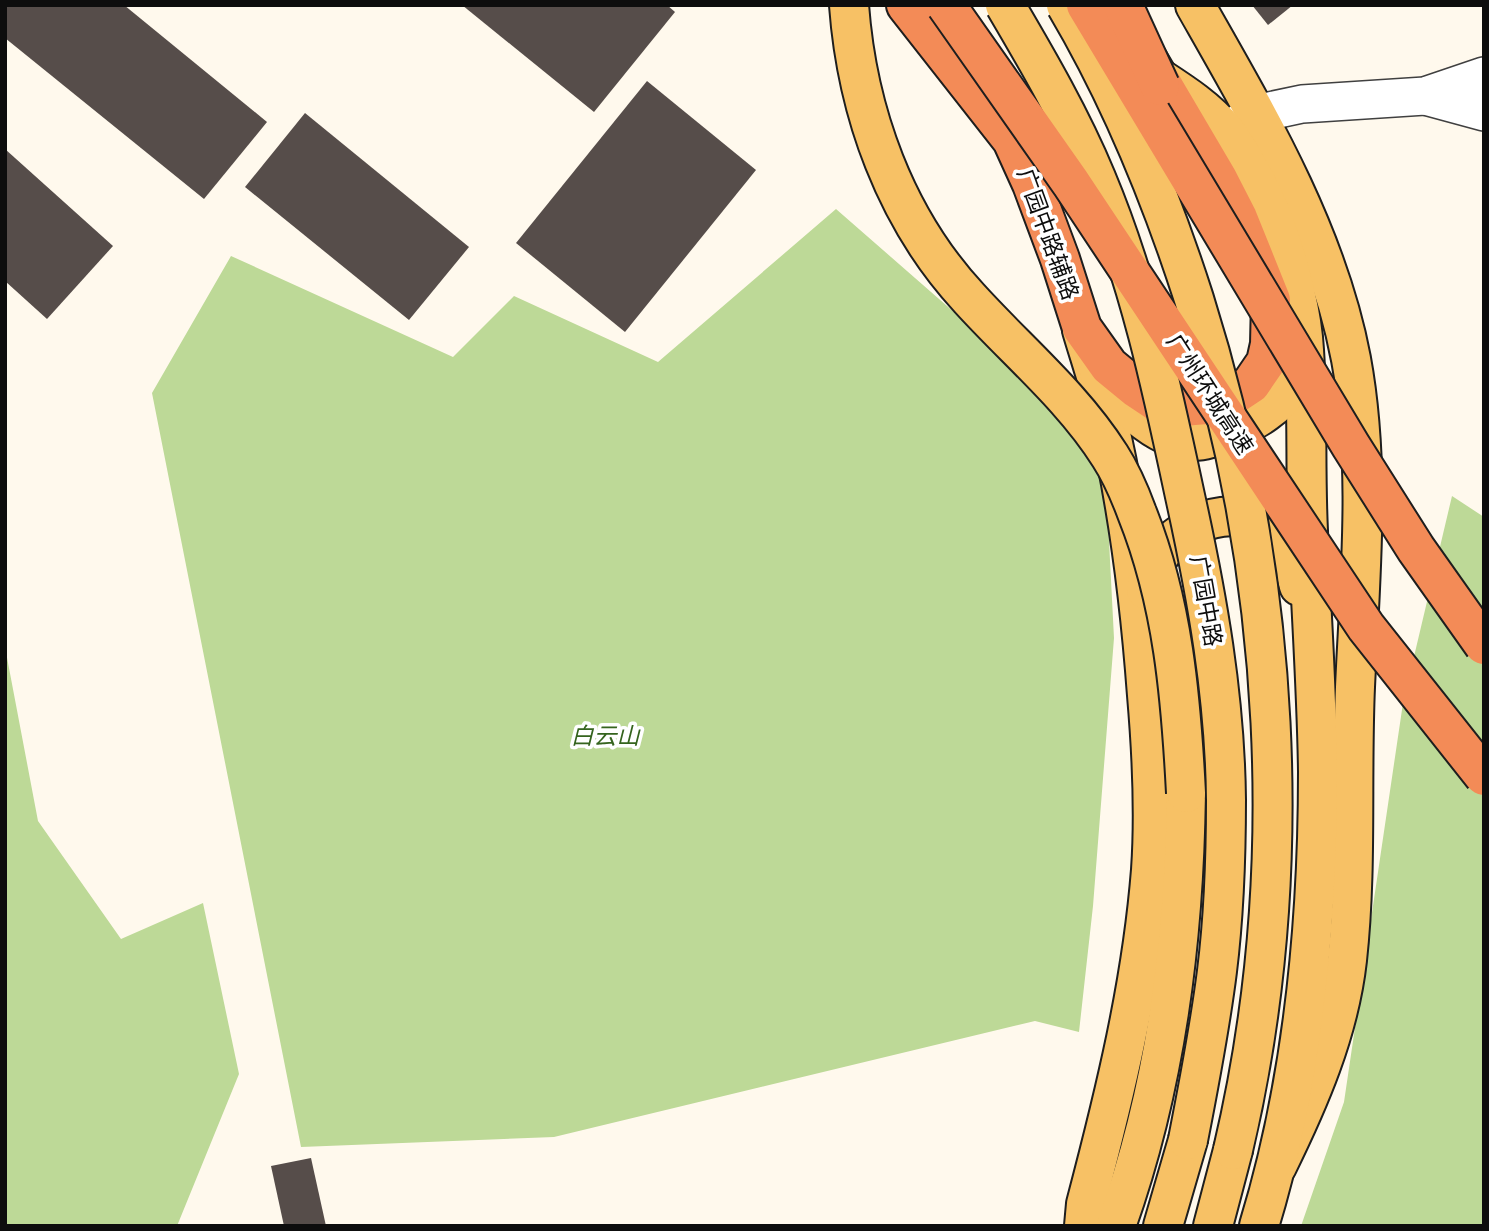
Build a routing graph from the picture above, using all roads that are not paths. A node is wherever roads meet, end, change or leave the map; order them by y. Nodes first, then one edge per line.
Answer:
1 (849, 5) edge
2 (906, 5) edge
3 (935, 5) edge
4 (946, 5) edge
5 (1005, 5) edge
6 (1066, 5) edge
7 (1086, 5) edge
8 (1114, 5) edge
9 (1123, 5) edge
10 (1195, 5) edge
11 (1484, 76) edge
12 (1159, 78) junction
13 (1424, 96) junction
14 (1484, 112) edge
15 (1240, 122) junction
16 (1012, 140) junction
17 (1227, 238) junction
18 (1082, 328) junction
19 (1304, 347) junction
20 (1142, 623) junction
21 (1484, 645) edge
22 (1315, 680) junction
23 (1484, 776) edge
24 (1277, 1166) junction
25 (1084, 1226) edge
26 (1116, 1226) edge
27 (1163, 1226) edge
28 (1213, 1226) edge
29 (1259, 1226) edge

1 - 26 main road, bridge
2 - 16 highway, 广园中路辅路
3 - 16 main road
4 - 23 highway, 广州环城高速, bridge
5 - 27 main road, 广园中路, bridge
6 - 28 main road, bridge
7 - 17 highway, bridge
8 - 12 highway
9 - 17 highway, bridge
10 - 15 main road
11 - 13 lane
12 - 15 main road
12 - 18 highway, 广园中路辅路
13 - 14 lane
13 - 15 lane
15 - 19 main road
15 - 24 main road
16 - 18 highway, 广园中路辅路
17 - 21 highway, bridge
18 - 19 main road
18 - 20 main road
19 - 22 main road
20 - 22 main road
20 - 25 main road
22 - 24 main road
24 - 29 main road

